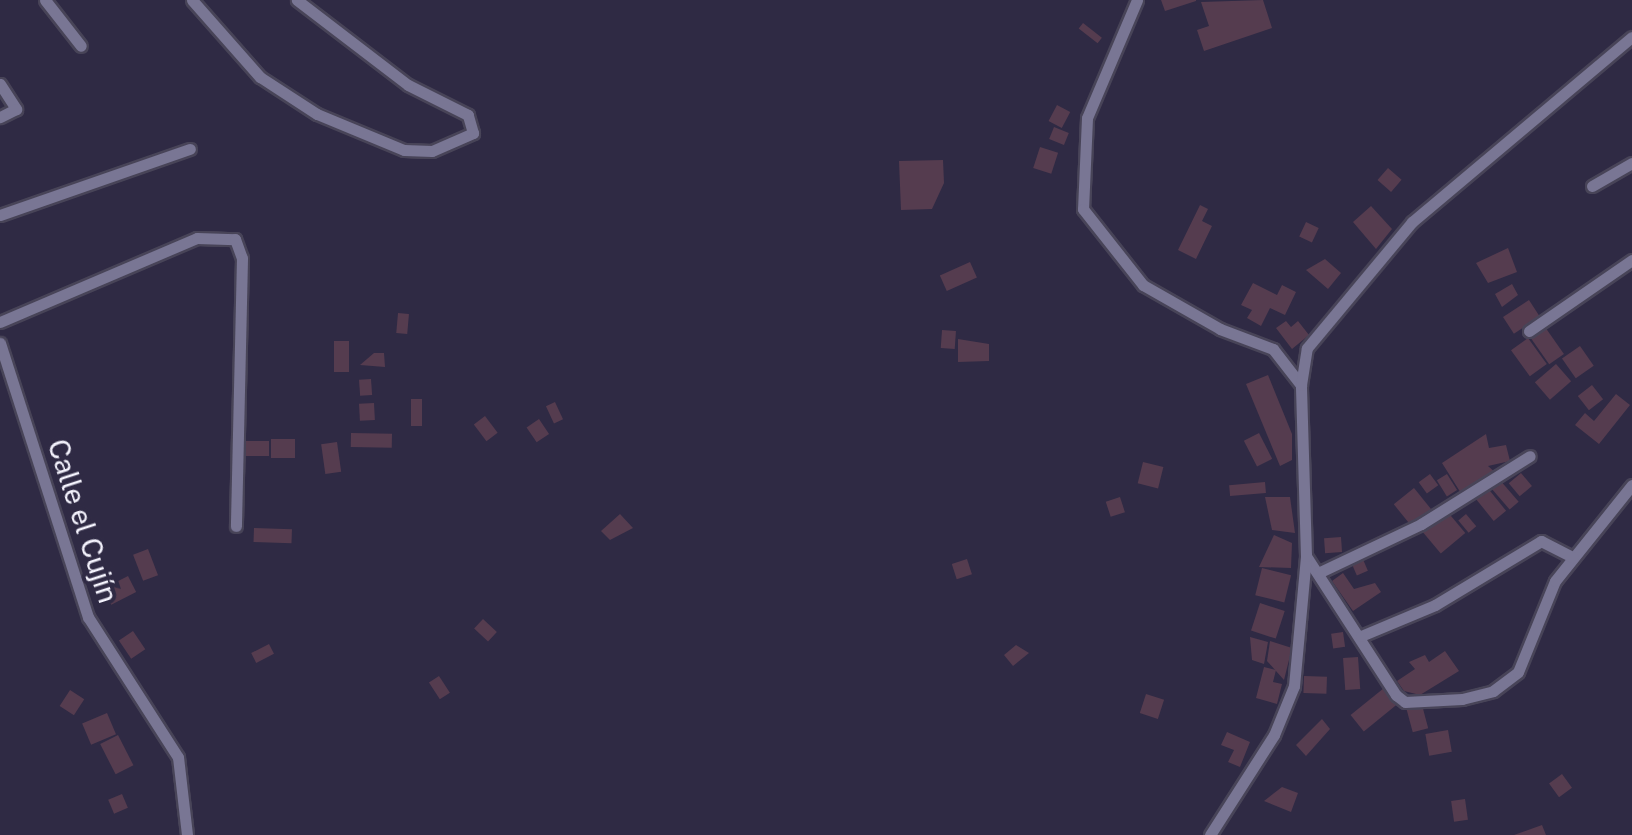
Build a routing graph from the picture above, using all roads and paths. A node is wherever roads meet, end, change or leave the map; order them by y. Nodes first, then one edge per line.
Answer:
1 (45, 0) edge
2 (192, 0) edge
3 (297, 0) edge
4 (1137, 0) edge
5 (1632, 37) edge
6 (81, 46) dead end
7 (0, 84) edge
8 (0, 117) edge
9 (190, 149) dead end
10 (1632, 163) edge
11 (1592, 186) dead end
12 (0, 215) edge
13 (1632, 260) edge
14 (0, 322) edge
15 (1529, 331) dead end
16 (0, 343) edge
17 (1301, 385) junction
18 (1530, 456) dead end
19 (1632, 485) edge
20 (236, 526) dead end
21 (1306, 556) junction
22 (1573, 557) junction
23 (1318, 573) junction
24 (1361, 636) junction
25 (187, 835) edge
26 (1210, 835) edge

1 - 6 street
2 - 3 street
4 - 17 street
5 - 17 street
7 - 8 street
9 - 12 street
10 - 11 street
13 - 15 street
14 - 20 street
16 - 25 street, Calle el Cujín
17 - 21 street
18 - 23 street
19 - 22 street
21 - 23 street
21 - 26 street
22 - 24 street
22 - 24 street
23 - 24 street

